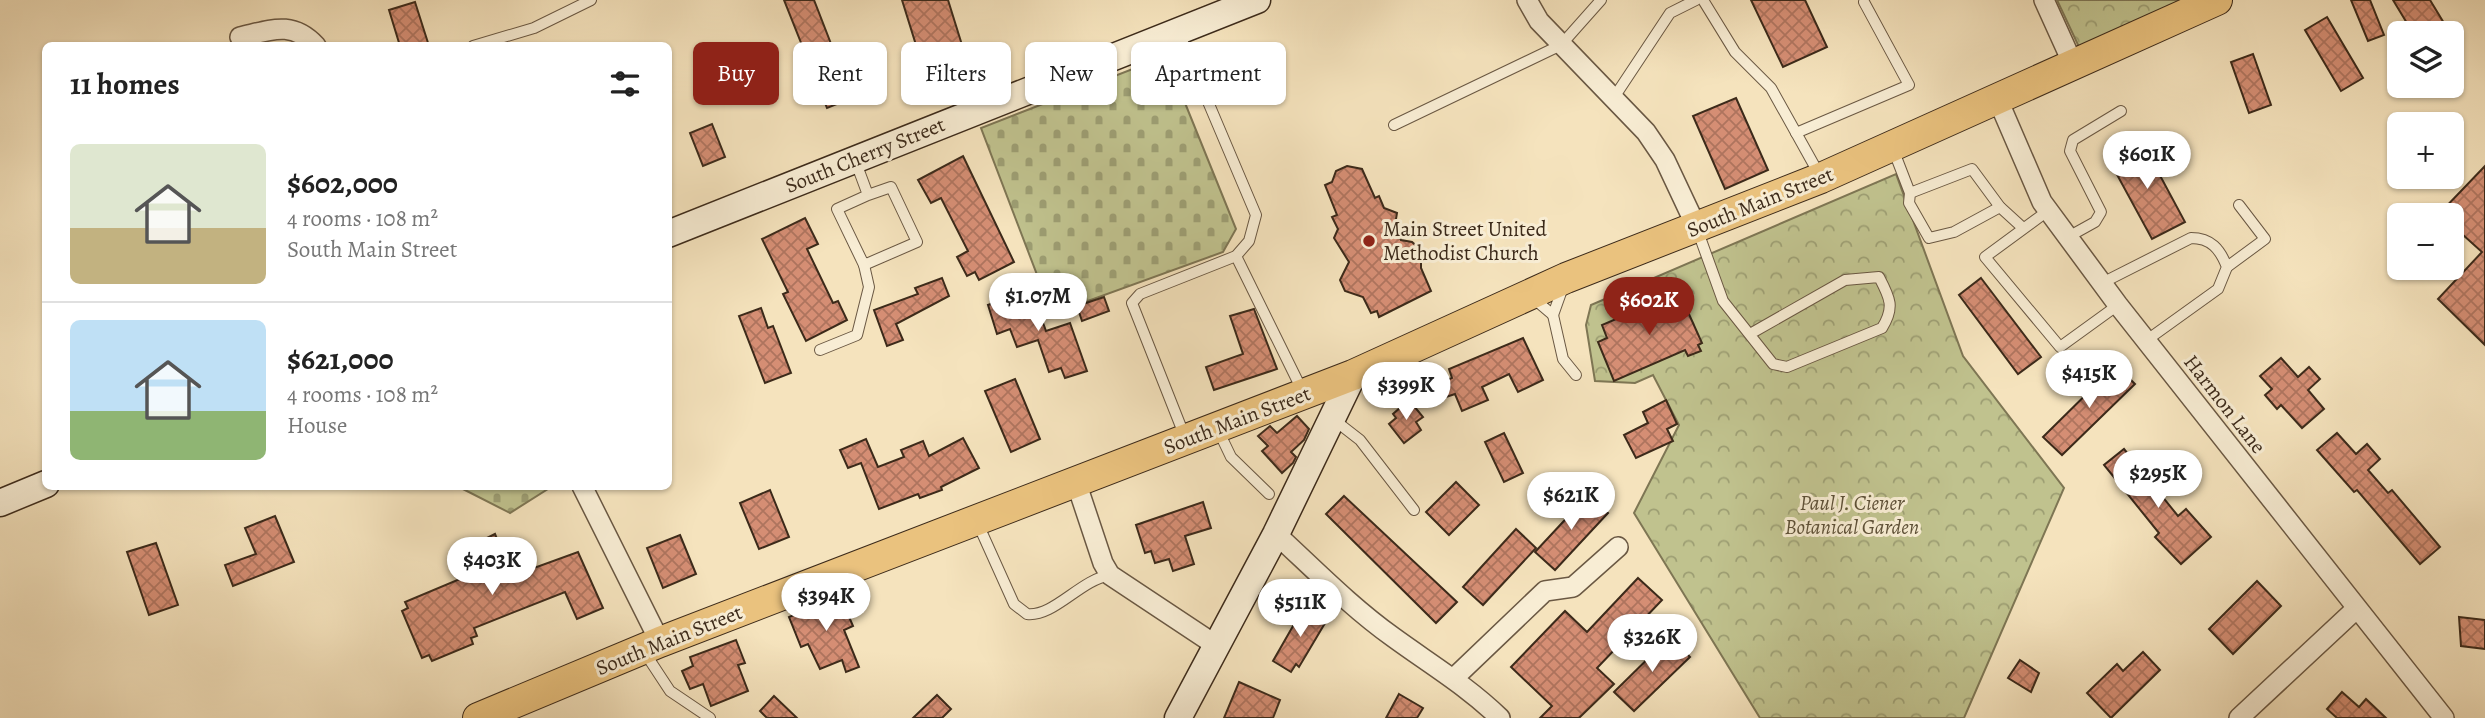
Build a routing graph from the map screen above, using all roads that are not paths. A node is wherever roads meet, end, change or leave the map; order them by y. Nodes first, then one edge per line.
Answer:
1 (591, 0) edge
2 (1257, 0) edge
3 (1527, 0) edge
4 (1601, 0) edge
5 (1696, 0) edge
6 (1703, 0) edge
7 (2044, 0) edge
8 (2217, 0) edge
9 (1864, 2) dead end
10 (1178, 31) junction
11 (240, 37) dead end
12 (312, 42) edge
13 (487, 42) edge
14 (1561, 45) junction
15 (2073, 64) junction
16 (1614, 99) junction
17 (1998, 100) junction
18 (2121, 111) dead end
19 (1394, 125) dead end
20 (1796, 133) junction
21 (1892, 145) junction
22 (854, 159) junction
23 (1821, 178) junction
24 (1910, 193) junction
25 (868, 195) junction
26 (2239, 205) dead end
27 (2000, 207) junction
28 (2049, 210) junction
29 (1697, 228) junction
30 (2023, 228) junction
31 (672, 232) edge
32 (2068, 237) junction
33 (1236, 256) junction
34 (864, 265) junction
35 (2227, 267) junction
36 (1566, 278) junction
37 (2102, 283) junction
38 (1530, 295) junction
39 (2118, 305) junction
40 (1553, 314) junction
41 (1750, 334) junction
42 (2147, 340) junction
43 (820, 350) dead end
44 (1576, 374) dead end
45 (1353, 375) junction
46 (1304, 395) junction
47 (1333, 418) junction
48 (1217, 428) junction
49 (1186, 440) junction
50 (1076, 482) junction
51 (42, 486) edge
52 (584, 490) edge
53 (1269, 494) dead end
54 (0, 503) edge
55 (1414, 510) dead end
56 (977, 521) junction
57 (1276, 534) junction
58 (1618, 547) dead end
59 (1110, 575) junction
60 (2356, 609) junction
61 (652, 646) junction
62 (1217, 646) junction
63 (1454, 678) junction
64 (1183, 715) edge
65 (478, 718) edge
66 (710, 718) edge
67 (1500, 718) edge
68 (2239, 718) edge
69 (2444, 718) edge

1 - 13 lane
2 - 10 main road, South Cherry Street
3 - 14 street
4 - 14 lane
5 - 16 lane
6 - 20 lane
7 - 15 street
8 - 15 main road, South Main Street
9 - 20 lane
10 - 22 main road, South Cherry Street
10 - 33 lane
11 - 12 street
14 - 16 street
14 - 19 lane
15 - 17 main road, South Main Street
16 - 29 street
17 - 21 main road, South Main Street
17 - 28 street, Harmon Lane
18 - 32 lane
20 - 23 lane
21 - 23 main road, South Main Street
21 - 24 lane
22 - 25 lane
22 - 31 main road, South Cherry Street
23 - 29 main road, South Main Street
24 - 27 lane
24 - 27 lane
25 - 34 lane
25 - 34 lane
26 - 35 lane
27 - 30 lane
28 - 30 lane
28 - 32 street, Harmon Lane
29 - 36 main road, South Main Street
29 - 41 lane
30 - 39 lane
32 - 37 street, Harmon Lane
33 - 46 lane
33 - 49 lane
34 - 43 lane
35 - 37 lane
35 - 42 lane
36 - 38 main road, South Main Street
36 - 40 lane
37 - 39 street, Harmon Lane
38 - 40 lane
38 - 45 main road, South Main Street
39 - 42 street, Harmon Lane
40 - 44 lane
41 - 41 lane
42 - 60 street, Harmon Lane
45 - 46 main road, South Main Street
45 - 47 main road
46 - 48 main road, South Main Street
47 - 55 lane
47 - 57 main road
48 - 49 main road, South Main Street
48 - 53 lane
49 - 50 main road, South Main Street
50 - 56 main road, South Main Street
50 - 59 street
51 - 54 main road
52 - 61 street
56 - 59 lane
56 - 61 main road, South Main Street
57 - 62 main road
57 - 63 street
58 - 63 street
59 - 62 street
60 - 68 street
60 - 69 street, Harmon Lane
61 - 65 main road, South Main Street
61 - 66 lane
62 - 64 main road
63 - 67 street

